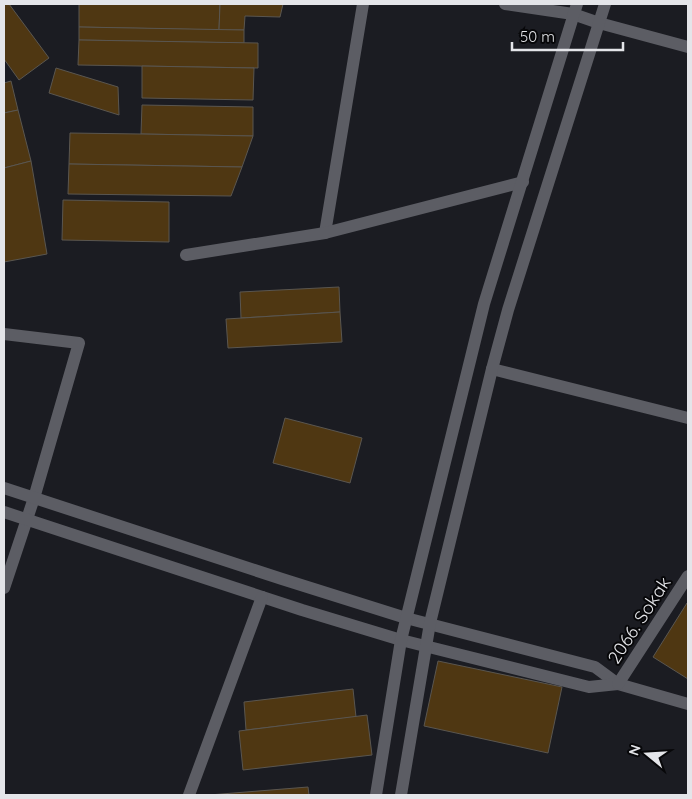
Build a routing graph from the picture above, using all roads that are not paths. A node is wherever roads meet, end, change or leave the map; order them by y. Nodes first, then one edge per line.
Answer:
1 (363, 4) edge
2 (505, 4) edge
3 (605, 4) edge
4 (575, 9) edge
5 (599, 23) junction
6 (688, 47) edge
7 (523, 182) junction
8 (325, 233) junction
9 (186, 255) dead end
10 (4, 334) edge
11 (492, 369) junction
12 (688, 418) edge
13 (4, 488) edge
14 (34, 498) junction
15 (4, 512) edge
16 (27, 519) junction
17 (688, 576) edge
18 (4, 588) edge
19 (262, 597) junction
20 (406, 618) junction
21 (430, 623) junction
22 (401, 640) junction
23 (426, 646) junction
24 (618, 684) junction
25 (688, 704) edge
26 (404, 778) junction
27 (189, 795) edge
28 (376, 795) edge
29 (401, 795) edge
30 (412, 795) edge

1 - 8 street
2 - 4 street
3 - 5 street
4 - 5 street
4 - 7 street
5 - 6 street
5 - 11 street
7 - 8 street
7 - 20 street
8 - 9 street
10 - 14 street
11 - 12 street
11 - 21 street
13 - 14 street
14 - 16 street
14 - 20 street
15 - 16 street
16 - 18 street
16 - 19 street
17 - 24 street, 2066. Sokak
19 - 22 street
19 - 27 street
20 - 21 street
20 - 22 street
21 - 23 street
21 - 24 street
22 - 23 street
22 - 28 street
23 - 24 street
23 - 26 street
24 - 25 street
26 - 29 street
26 - 30 street

